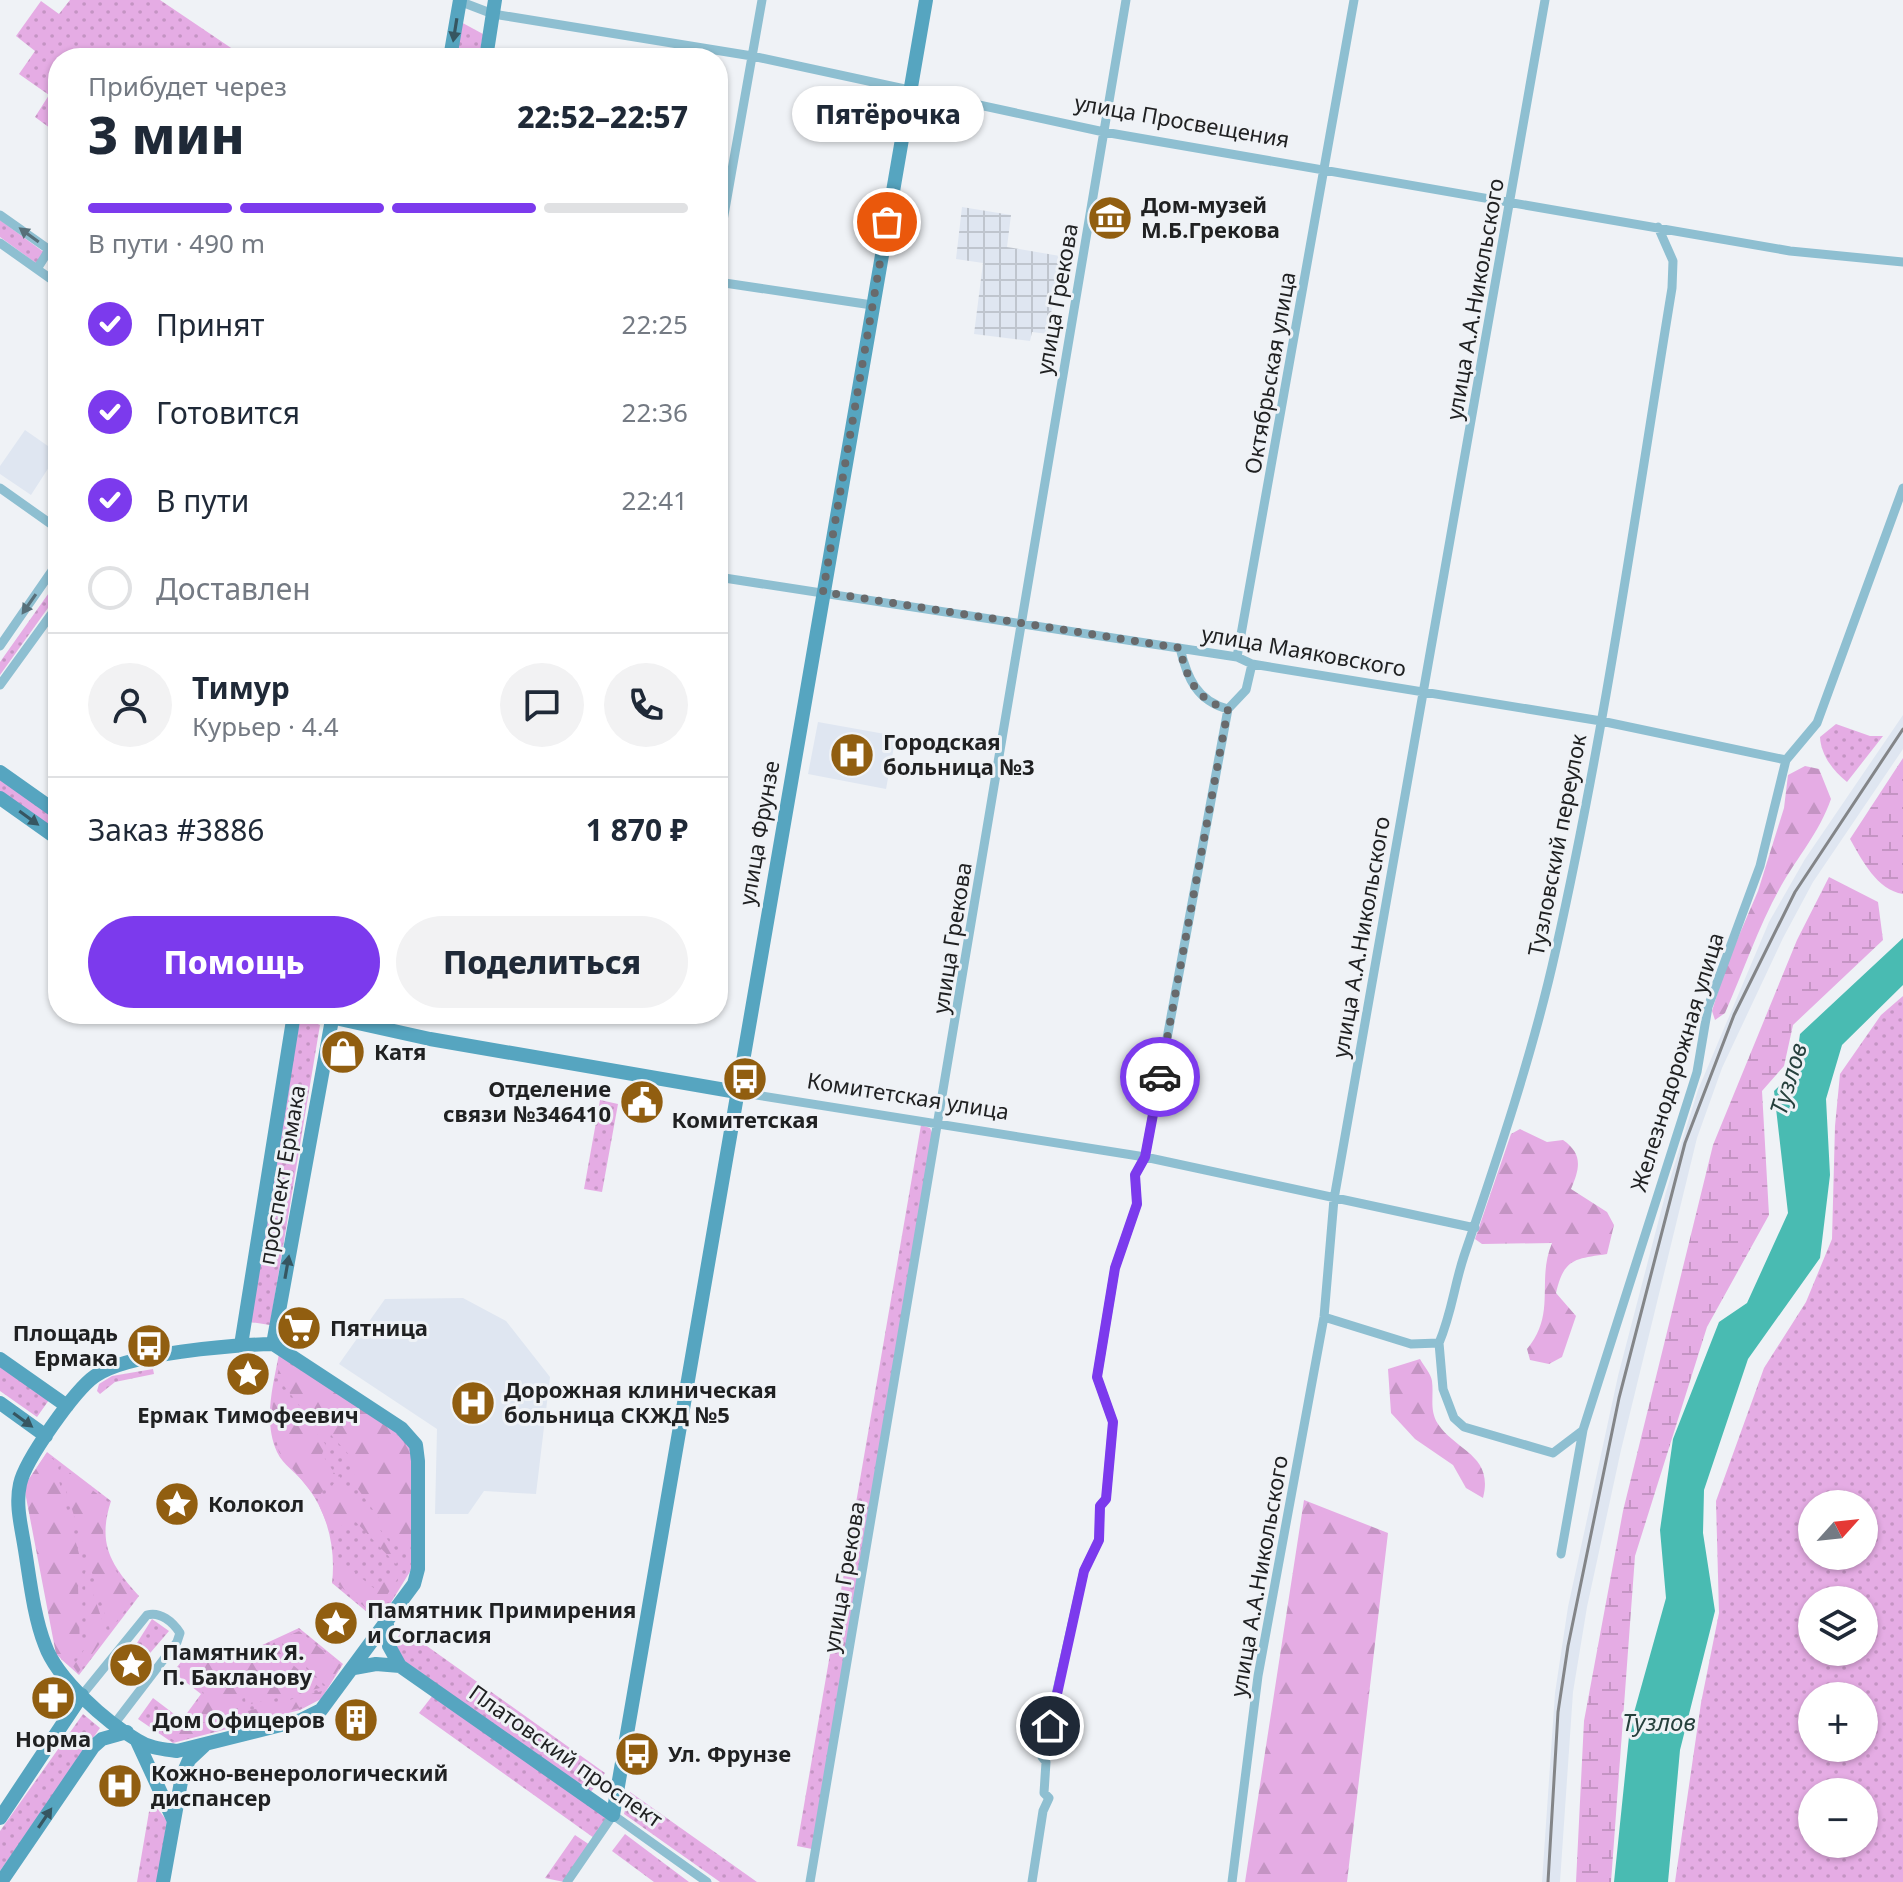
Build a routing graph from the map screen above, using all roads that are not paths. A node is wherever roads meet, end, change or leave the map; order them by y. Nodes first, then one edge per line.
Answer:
1 (459, 0) edge
2 (762, 0) edge
3 (926, 0) edge
4 (1126, 0) edge
5 (1354, 0) edge
6 (1545, 0) edge
7 (494, 7) edge
8 (452, 48) edge
9 (488, 48) edge
10 (710, 48) edge
11 (728, 51) edge
12 (752, 56) junction
13 (911, 88) junction
14 (1104, 132) junction
15 (1325, 169) junction
16 (728, 192) edge
17 (1512, 201) junction
18 (0, 215) edge
19 (1658, 227) junction
20 (0, 243) edge
21 (48, 249) edge
22 (48, 259) edge
23 (1903, 262) edge
24 (37, 269) junction
25 (48, 277) edge
26 (728, 283) edge
27 (872, 305) junction
28 (0, 488) edge
29 (1903, 488) edge
30 (48, 522) edge
31 (48, 576) edge
32 (728, 578) edge
33 (823, 592) junction
34 (48, 619) edge
35 (1021, 624) junction
36 (0, 646) edge
37 (1180, 648) junction
38 (1237, 657) junction
39 (1252, 664) junction
40 (0, 685) edge
41 (1422, 689) junction
42 (1228, 709) junction
43 (1601, 721) junction
44 (1786, 760) junction
45 (0, 772) edge
46 (0, 798) edge
47 (48, 806) edge
48 (48, 832) edge
49 (292, 1024) edge
50 (330, 1024) edge
51 (374, 1024) edge
52 (737, 1092) junction
53 (940, 1123) junction
54 (1145, 1157) junction
55 (1334, 1199) junction
56 (1475, 1228) junction
57 (1324, 1317) junction
58 (1439, 1343) junction
59 (273, 1344) junction
60 (241, 1345) junction
61 (0, 1359) edge
62 (0, 1403) edge
63 (67, 1406) junction
64 (1583, 1430) junction
65 (46, 1436) junction
66 (1561, 1554) dead end
67 (387, 1625) junction
68 (400, 1666) junction
69 (354, 1668) junction
70 (82, 1695) junction
71 (126, 1732) junction
72 (205, 1744) junction
73 (613, 1815) junction
74 (0, 1818) edge
75 (173, 1819) junction
76 (1, 1882) edge
77 (163, 1882) edge
78 (567, 1882) edge
79 (707, 1882) edge
80 (810, 1882) edge
81 (1032, 1882) edge
82 (1232, 1882) edge

1 - 7 street, улица Просвещения
1 -> 8 street
2 - 12 street
3 - 13 street, улица Фрунзе
4 - 14 street, улица Грекова
5 - 15 street, Октябрьская улица
6 - 17 street, улица А.А.Никольского
7 - 9 street
7 - 10 street, улица Просвещения
11 - 12 street, улица Просвещения
12 - 13 street, улица Просвещения
12 - 16 street
13 - 14 street, улица Просвещения
13 - 27 street, улица Фрунзе
14 - 15 street, улица Просвещения
14 - 35 street, улица Грекова
15 - 17 street, улица Просвещения
15 - 38 street, Октябрьская улица
17 - 19 street, улица Просвещения
17 - 41 street, улица А.А.Никольского
21 -> 18 street
19 - 23 street, улица Просвещения
19 - 43 street, Тузловский переулок
20 - 24 street
22 - 24 street
24 - 25 street
26 - 27 street
27 - 33 street, улица Фрунзе
28 - 30 street
29 - 44 street, Железнодорожная улица
31 -> 36 street
32 - 33 street, улица Маяковского
33 - 35 street, улица Маяковского
33 - 52 street, улица Фрунзе
34 - 40 street
35 - 37 street, улица Маяковского
35 - 53 street, улица Грекова
37 - 38 street, улица Маяковского
37 - 42 street
38 - 39 street, улица Маяковского
39 - 41 street, улица Маяковского
39 - 42 street
41 - 43 street, улица Маяковского
41 - 55 street, улица А.А.Никольского
42 - 54 street
43 - 44 street, улица Маяковского
43 - 56 street, Тузловский переулок
44 - 64 street, Железнодорожная улица
45 - 47 street
46 -> 48 street
49 - 60 street, проспект Ермака
59 -> 50 street, проспект Ермака
51 - 52 street, Комитетская улица
52 - 53 street, Комитетская улица
52 - 73 street, улица Фрунзе
53 - 54 street, Комитетская улица
53 - 80 street, улица Грекова
54 - 55 street, Комитетская улица
54 - 81 street
55 - 56 street, Комитетская улица
55 - 57 street, улица А.А.Никольского
56 - 58 street, Тузловский переулок
57 - 58 street
57 - 82 street, улица А.А.Никольского
58 - 64 street
59 - 60 street
59 - 67 street
60 - 63 street
61 - 63 street
62 -> 65 street
63 - 65 street
64 - 66 street, Железнодорожная улица
65 - 70 street
67 - 68 street
67 - 69 street
68 - 69 street
68 - 73 street, Платовский проспект
69 - 72 street
70 - 71 street
70 - 71 street
70 - 74 street
71 - 72 street
71 - 75 street
76 -> 71 street
72 - 75 street
73 - 78 street
73 - 79 street, Платовский проспект
75 - 77 street

